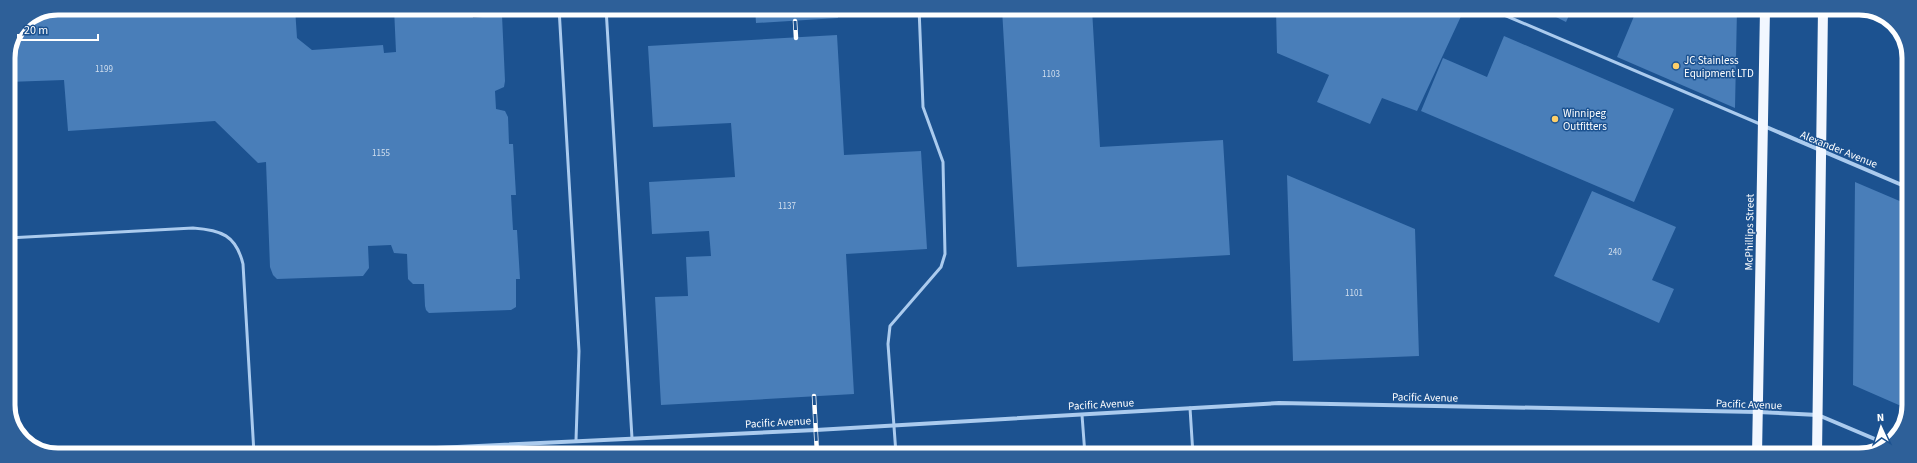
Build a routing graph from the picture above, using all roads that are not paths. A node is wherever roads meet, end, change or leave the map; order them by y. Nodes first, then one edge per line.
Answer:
1 (559, 15) edge
2 (606, 15) edge
3 (919, 15) edge
4 (1504, 15) edge
5 (1765, 15) edge
6 (1823, 15) edge
7 (1764, 126) junction
8 (1822, 152) junction
9 (1902, 185) edge
10 (15, 238) edge
11 (1190, 408) junction
12 (1758, 412) junction
13 (1082, 414) junction
14 (1818, 415) junction
15 (895, 425) junction
16 (632, 438) junction
17 (576, 440) junction
18 (1881, 442) edge
19 (254, 448) edge
20 (423, 448) edge
21 (896, 448) edge
22 (1085, 448) edge
23 (1193, 448) edge
24 (1757, 448) edge
25 (1817, 448) edge

1 - 17 lane
2 - 16 lane
3 - 15 lane
4 - 7 lane
5 - 7 main road, McPhillips Street
6 - 8 main road
7 - 8 street, Alexander Avenue
7 - 12 main road, McPhillips Street
8 - 9 street, Alexander Avenue
8 - 14 main road
10 - 19 lane
11 - 12 street, Pacific Avenue
11 - 13 street, Pacific Avenue
11 - 23 lane
12 - 14 street, Pacific Avenue
12 - 24 main road, McPhillips Street
13 - 15 street, Pacific Avenue
13 - 22 lane
14 - 18 street, Pacific Avenue
14 - 25 main road
15 - 16 street, Pacific Avenue
15 - 21 lane
16 - 17 street, Pacific Avenue
17 - 20 street, Pacific Avenue

